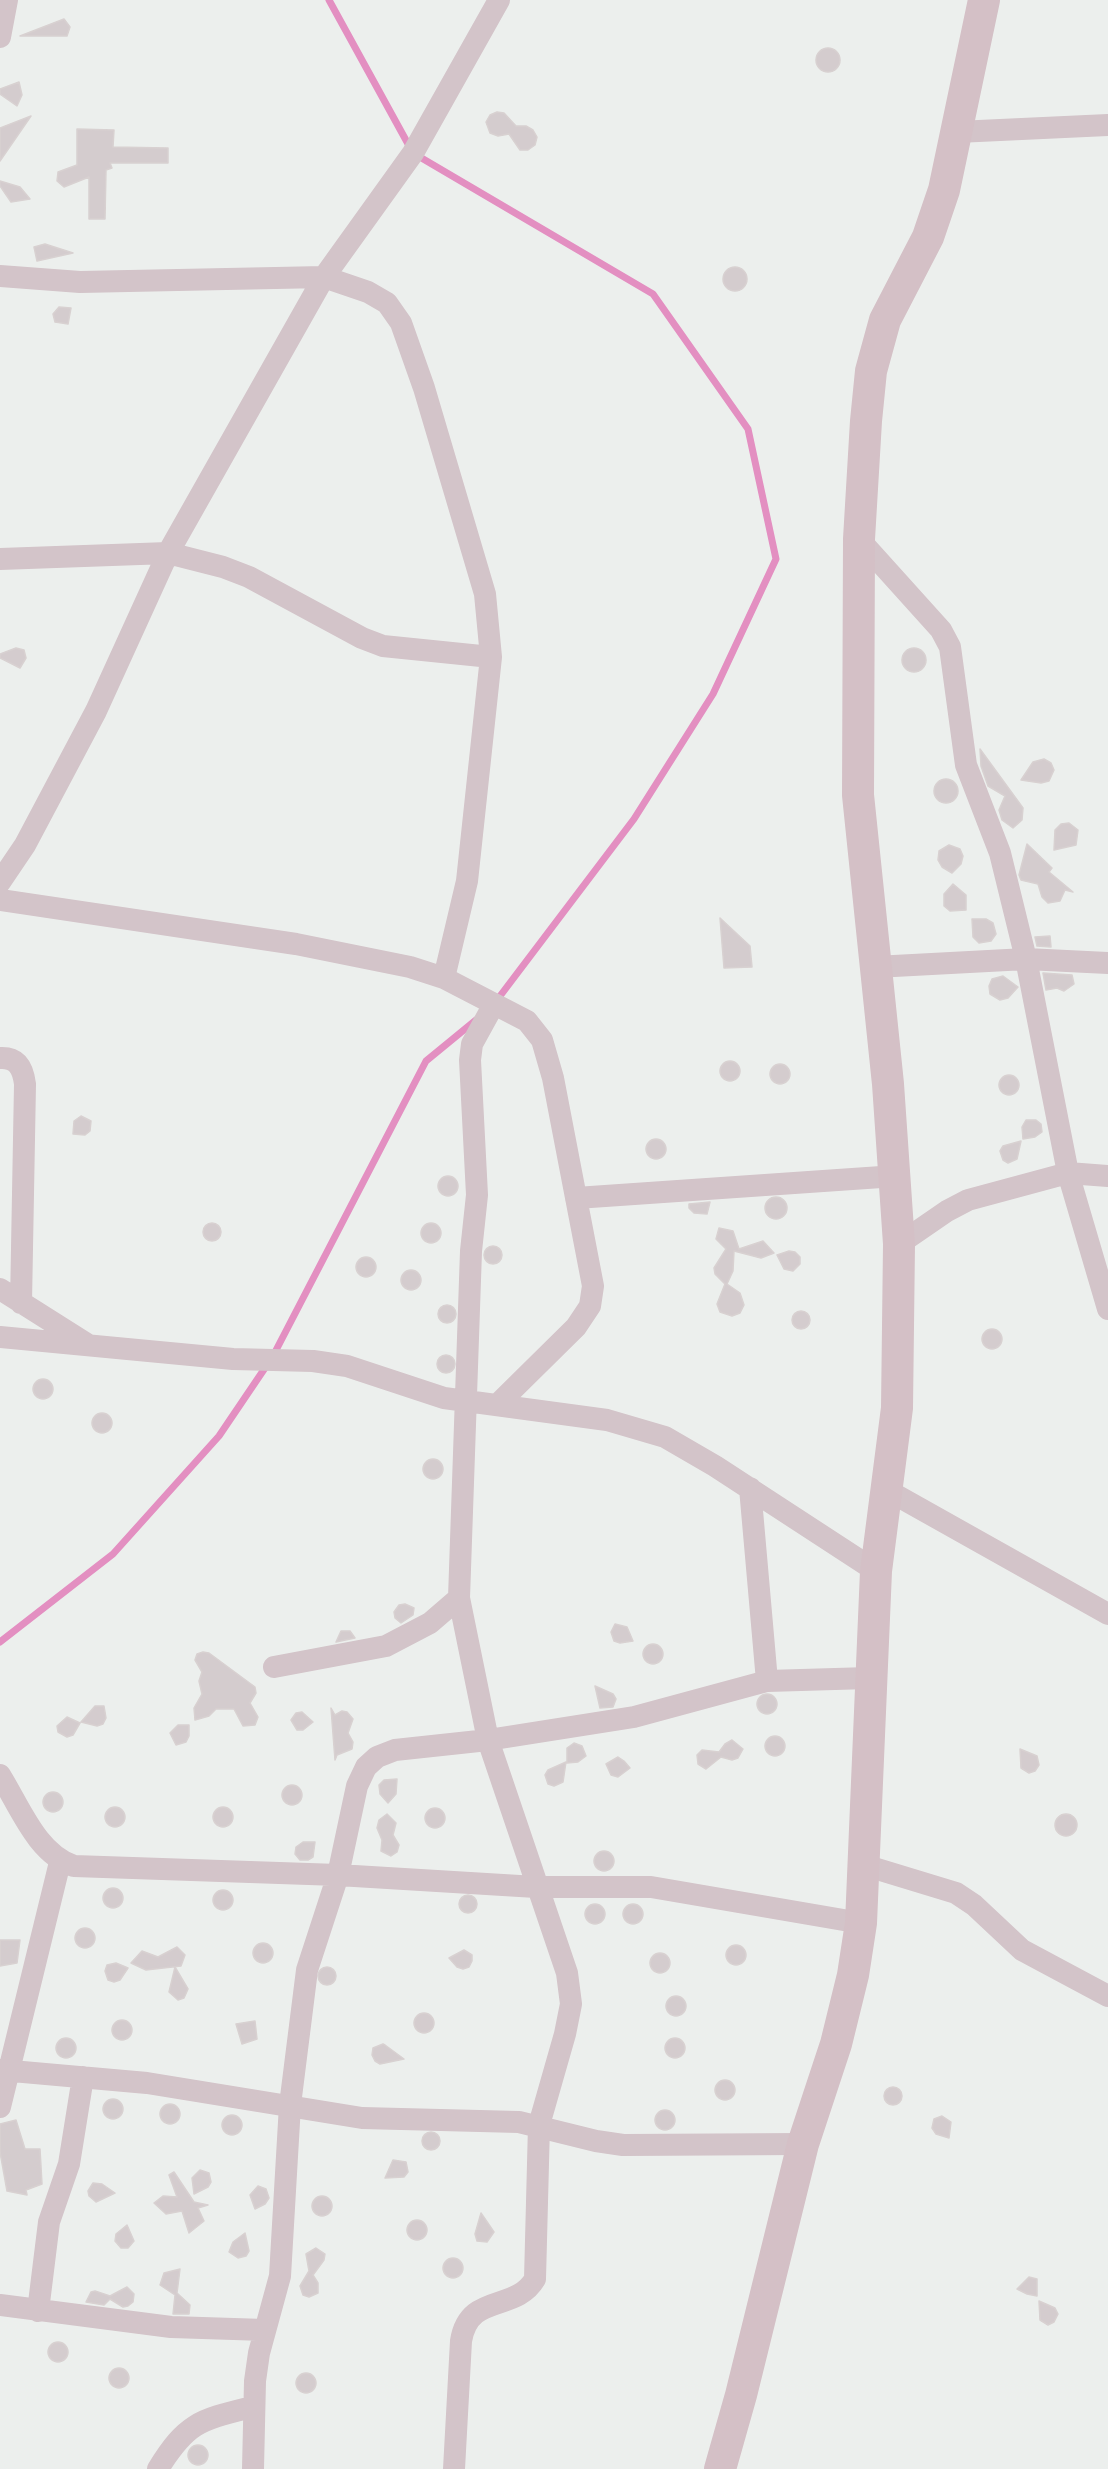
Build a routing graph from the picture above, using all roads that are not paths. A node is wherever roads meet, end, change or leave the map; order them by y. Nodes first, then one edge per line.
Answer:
1 (499, 0) edge
2 (984, 0) edge
3 (10, 1) edge
4 (0, 37) edge
5 (1108, 124) edge
6 (957, 132) junction
7 (0, 276) edge
8 (324, 277) junction
9 (859, 539) junction
10 (168, 554) junction
11 (0, 559) edge
12 (491, 657) junction
13 (0, 882) edge
14 (0, 900) edge
15 (1026, 959) junction
16 (1108, 963) edge
17 (875, 967) junction
18 (444, 978) junction
19 (494, 1004) junction
20 (0, 1058) edge
21 (1068, 1173) junction
22 (896, 1176) junction
23 (1108, 1176) edge
24 (576, 1198) junction
25 (899, 1244) junction
26 (0, 1289) edge
27 (21, 1303) junction
28 (1108, 1309) edge
29 (0, 1337) edge
30 (90, 1346) junction
31 (466, 1401) junction
32 (498, 1404) junction
33 (750, 1488) junction
34 (887, 1490) junction
35 (876, 1571) junction
36 (459, 1598) junction
37 (1108, 1614) edge
38 (274, 1667) dead end
39 (870, 1678) junction
40 (767, 1681) junction
41 (488, 1740) junction
42 (0, 1775) edge
43 (60, 1862) junction
44 (864, 1865) junction
45 (338, 1875) junction
46 (536, 1887) junction
47 (861, 1923) junction
48 (1108, 1996) edge
49 (5, 2070) edge
50 (83, 2077) junction
51 (290, 2105) junction
52 (0, 2107) edge
53 (540, 2125) junction
54 (803, 2144) junction
55 (0, 2304) edge
56 (38, 2311) junction
57 (265, 2330) junction
58 (252, 2408) junction
59 (158, 2469) edge
60 (253, 2469) edge
61 (454, 2469) edge
62 (720, 2469) edge

1 - 8 street
2 - 6 main road
3 - 4 street
5 - 6 street
6 - 9 main road
7 - 8 street
8 - 10 street
8 - 12 street
9 - 15 street
9 - 17 main road
10 - 11 street
10 - 12 street
10 - 13 street
12 - 18 street
14 - 18 street
15 - 16 street
15 - 17 street
15 - 21 street
17 - 22 main road
18 - 19 street
19 - 24 street
19 - 31 street
20 - 27 street
21 - 23 street
21 - 25 street
21 - 28 street
22 - 24 street
22 - 25 main road
24 - 32 street
25 - 34 main road
26 - 27 street
27 - 30 street
29 - 30 street
30 - 31 street
31 - 32 street
31 - 36 street
32 - 33 street
33 - 35 street
33 - 40 street
34 - 35 main road
34 - 37 street
35 - 39 main road
36 - 38 street
36 - 41 street
39 - 40 street
39 - 44 main road
40 - 41 street
41 - 45 street
41 - 46 street
42 - 43 street
43 - 45 street
43 - 49 street
44 - 47 main road
44 - 48 street
45 - 46 street
45 - 51 street
46 - 47 street
46 - 53 street
47 - 54 main road
49 - 50 street
49 - 52 street
50 - 51 street
50 - 56 street
51 - 53 street
51 - 57 street
53 - 54 street
53 - 61 street
54 - 62 main road
55 - 56 street
56 - 57 street
57 - 58 street
58 - 59 street
58 - 60 street

